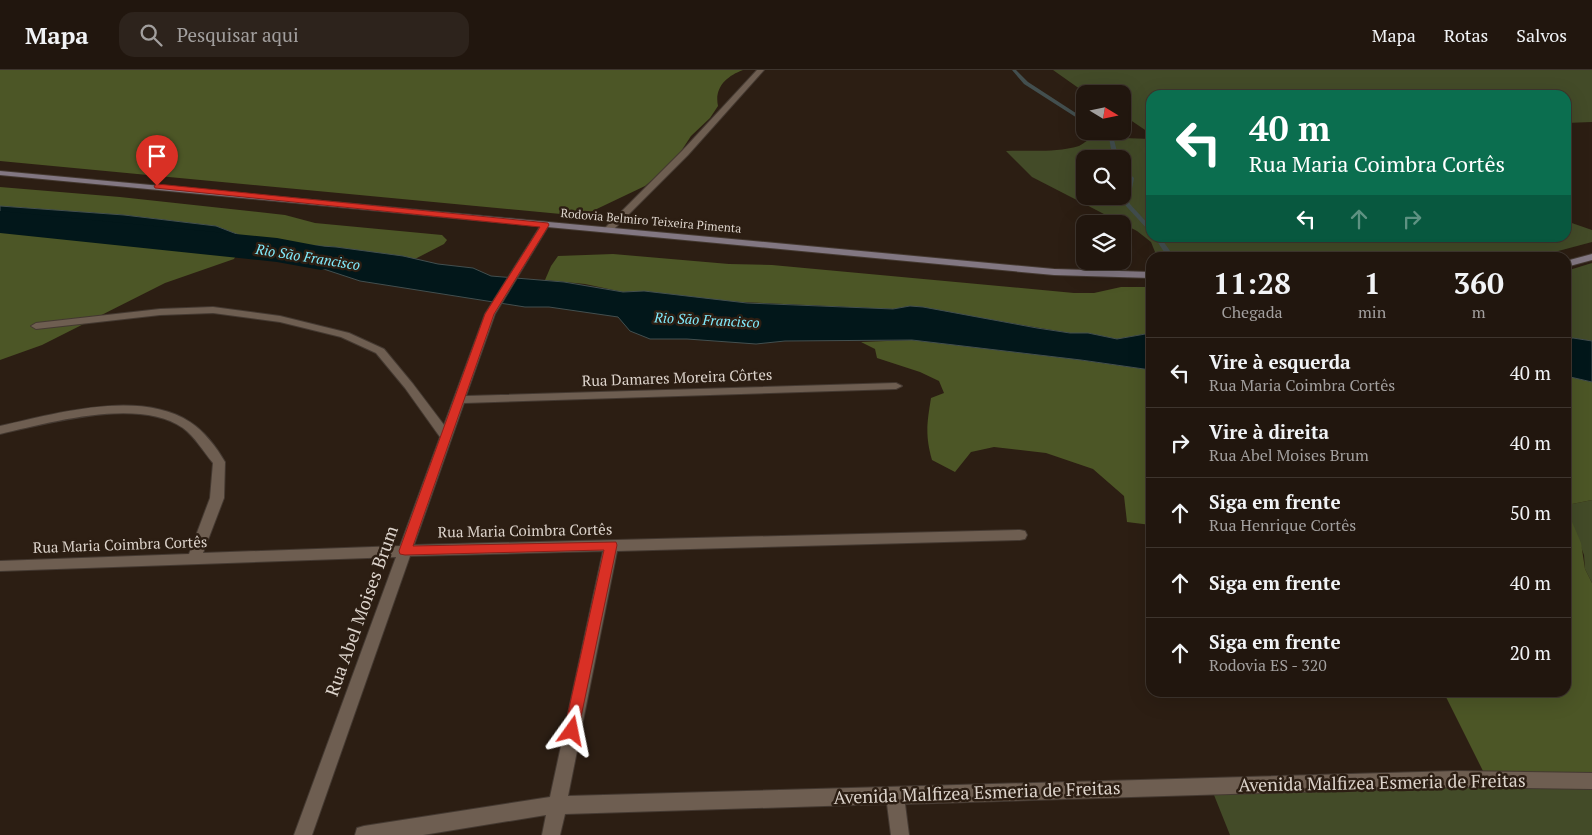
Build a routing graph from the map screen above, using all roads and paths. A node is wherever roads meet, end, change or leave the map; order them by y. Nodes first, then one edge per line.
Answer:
1 (761, 70) edge
2 (0, 173) edge
3 (545, 225) junction
4 (608, 230) junction
5 (1592, 258) edge
6 (1571, 263) edge
7 (1146, 275) edge
8 (36, 326) dead end
9 (896, 386) dead end
10 (459, 400) junction
11 (0, 430) edge
12 (446, 437) junction
13 (1020, 536) dead end
14 (611, 545) junction
15 (405, 551) junction
16 (194, 558) junction
17 (0, 566) edge
18 (1592, 781) edge
19 (895, 795) junction
20 (556, 805) junction
21 (303, 835) edge
22 (364, 835) edge
23 (551, 835) edge
24 (900, 835) edge

1 - 4 street
2 - 3 main road, Rodovia Belmiro Teixeira Pimenta
3 - 4 main road, Rodovia Belmiro Teixeira Pimenta
3 - 10 street, Rua Abel Moises Brum
4 - 7 main road, Rodovia Belmiro Teixeira Pimenta
5 - 6 main road
8 - 12 street
9 - 10 street, Rua Damares Moreira Côrtes
10 - 12 street, Rua Abel Moises Brum
11 - 16 street
12 - 15 street, Rua Abel Moises Brum
13 - 14 street, Rua Maria Coimbra Cortês
14 - 15 street, Rua Maria Coimbra Cortês
14 - 20 street
15 - 16 street, Rua Maria Coimbra Cortês
15 - 21 street, Rua Abel Moises Brum
16 - 17 street, Rua Maria Coimbra Cortês
18 - 19 street, Avenida Malfizea Esmeria de Freitas
19 - 20 street, Avenida Malfizea Esmeria de Freitas
19 - 24 street
20 - 22 street, Avenida Malfizea Esmeria de Freitas
20 - 23 street

